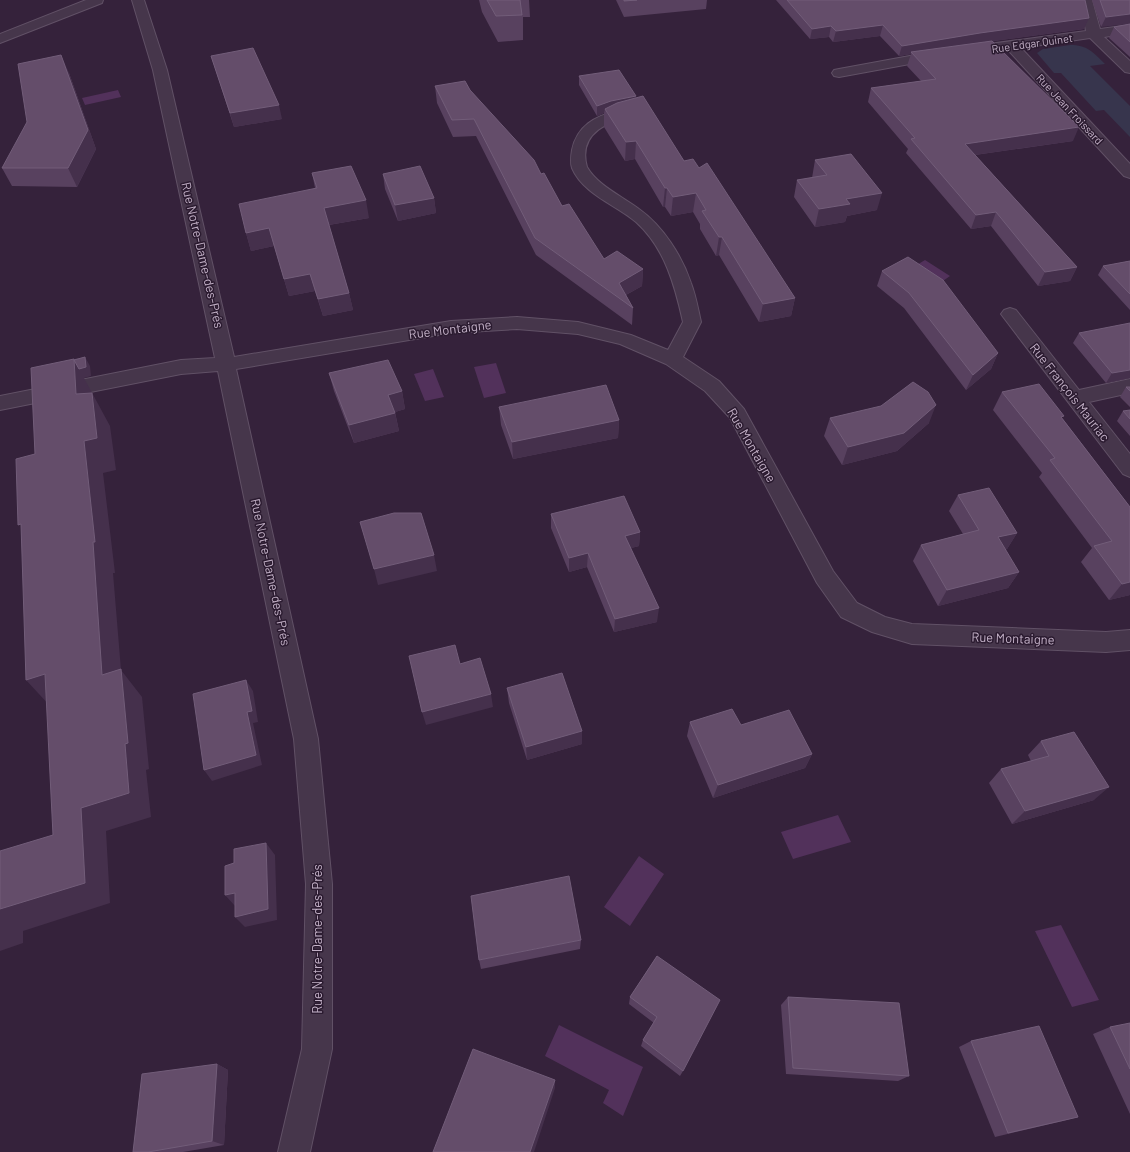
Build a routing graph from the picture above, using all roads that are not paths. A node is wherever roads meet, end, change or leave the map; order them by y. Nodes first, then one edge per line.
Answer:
1 (96, 0) edge
2 (138, 0) edge
3 (1086, 0) edge
4 (1130, 29) edge
5 (1093, 34) junction
6 (0, 39) edge
7 (1011, 45) junction
8 (1130, 69) edge
9 (839, 72) dead end
10 (635, 111) edge
11 (1130, 173) edge
12 (1010, 314) dead end
13 (673, 359) junction
14 (228, 364) junction
15 (1130, 386) edge
16 (1074, 398) junction
17 (0, 403) edge
18 (1130, 469) edge
19 (1130, 640) edge
20 (294, 1152) edge

1 - 6 street
2 - 14 street, Rue Notre-Dame-des-Prés
3 - 5 street
4 - 5 street, Rue Edgar Quinet
5 - 7 street, Rue Edgar Quinet
5 - 8 street
7 - 9 street, Rue Edgar Quinet
7 - 11 street, Rue Jean Froissard
10 - 13 street
12 - 16 street, Rue François Mauriac
13 - 14 street, Rue Montaigne
13 - 19 street, Rue Montaigne
14 - 17 street, Rue Montaigne
14 - 20 street, Rue Notre-Dame-des-Prés
15 - 16 street
16 - 18 street, Rue François Mauriac

